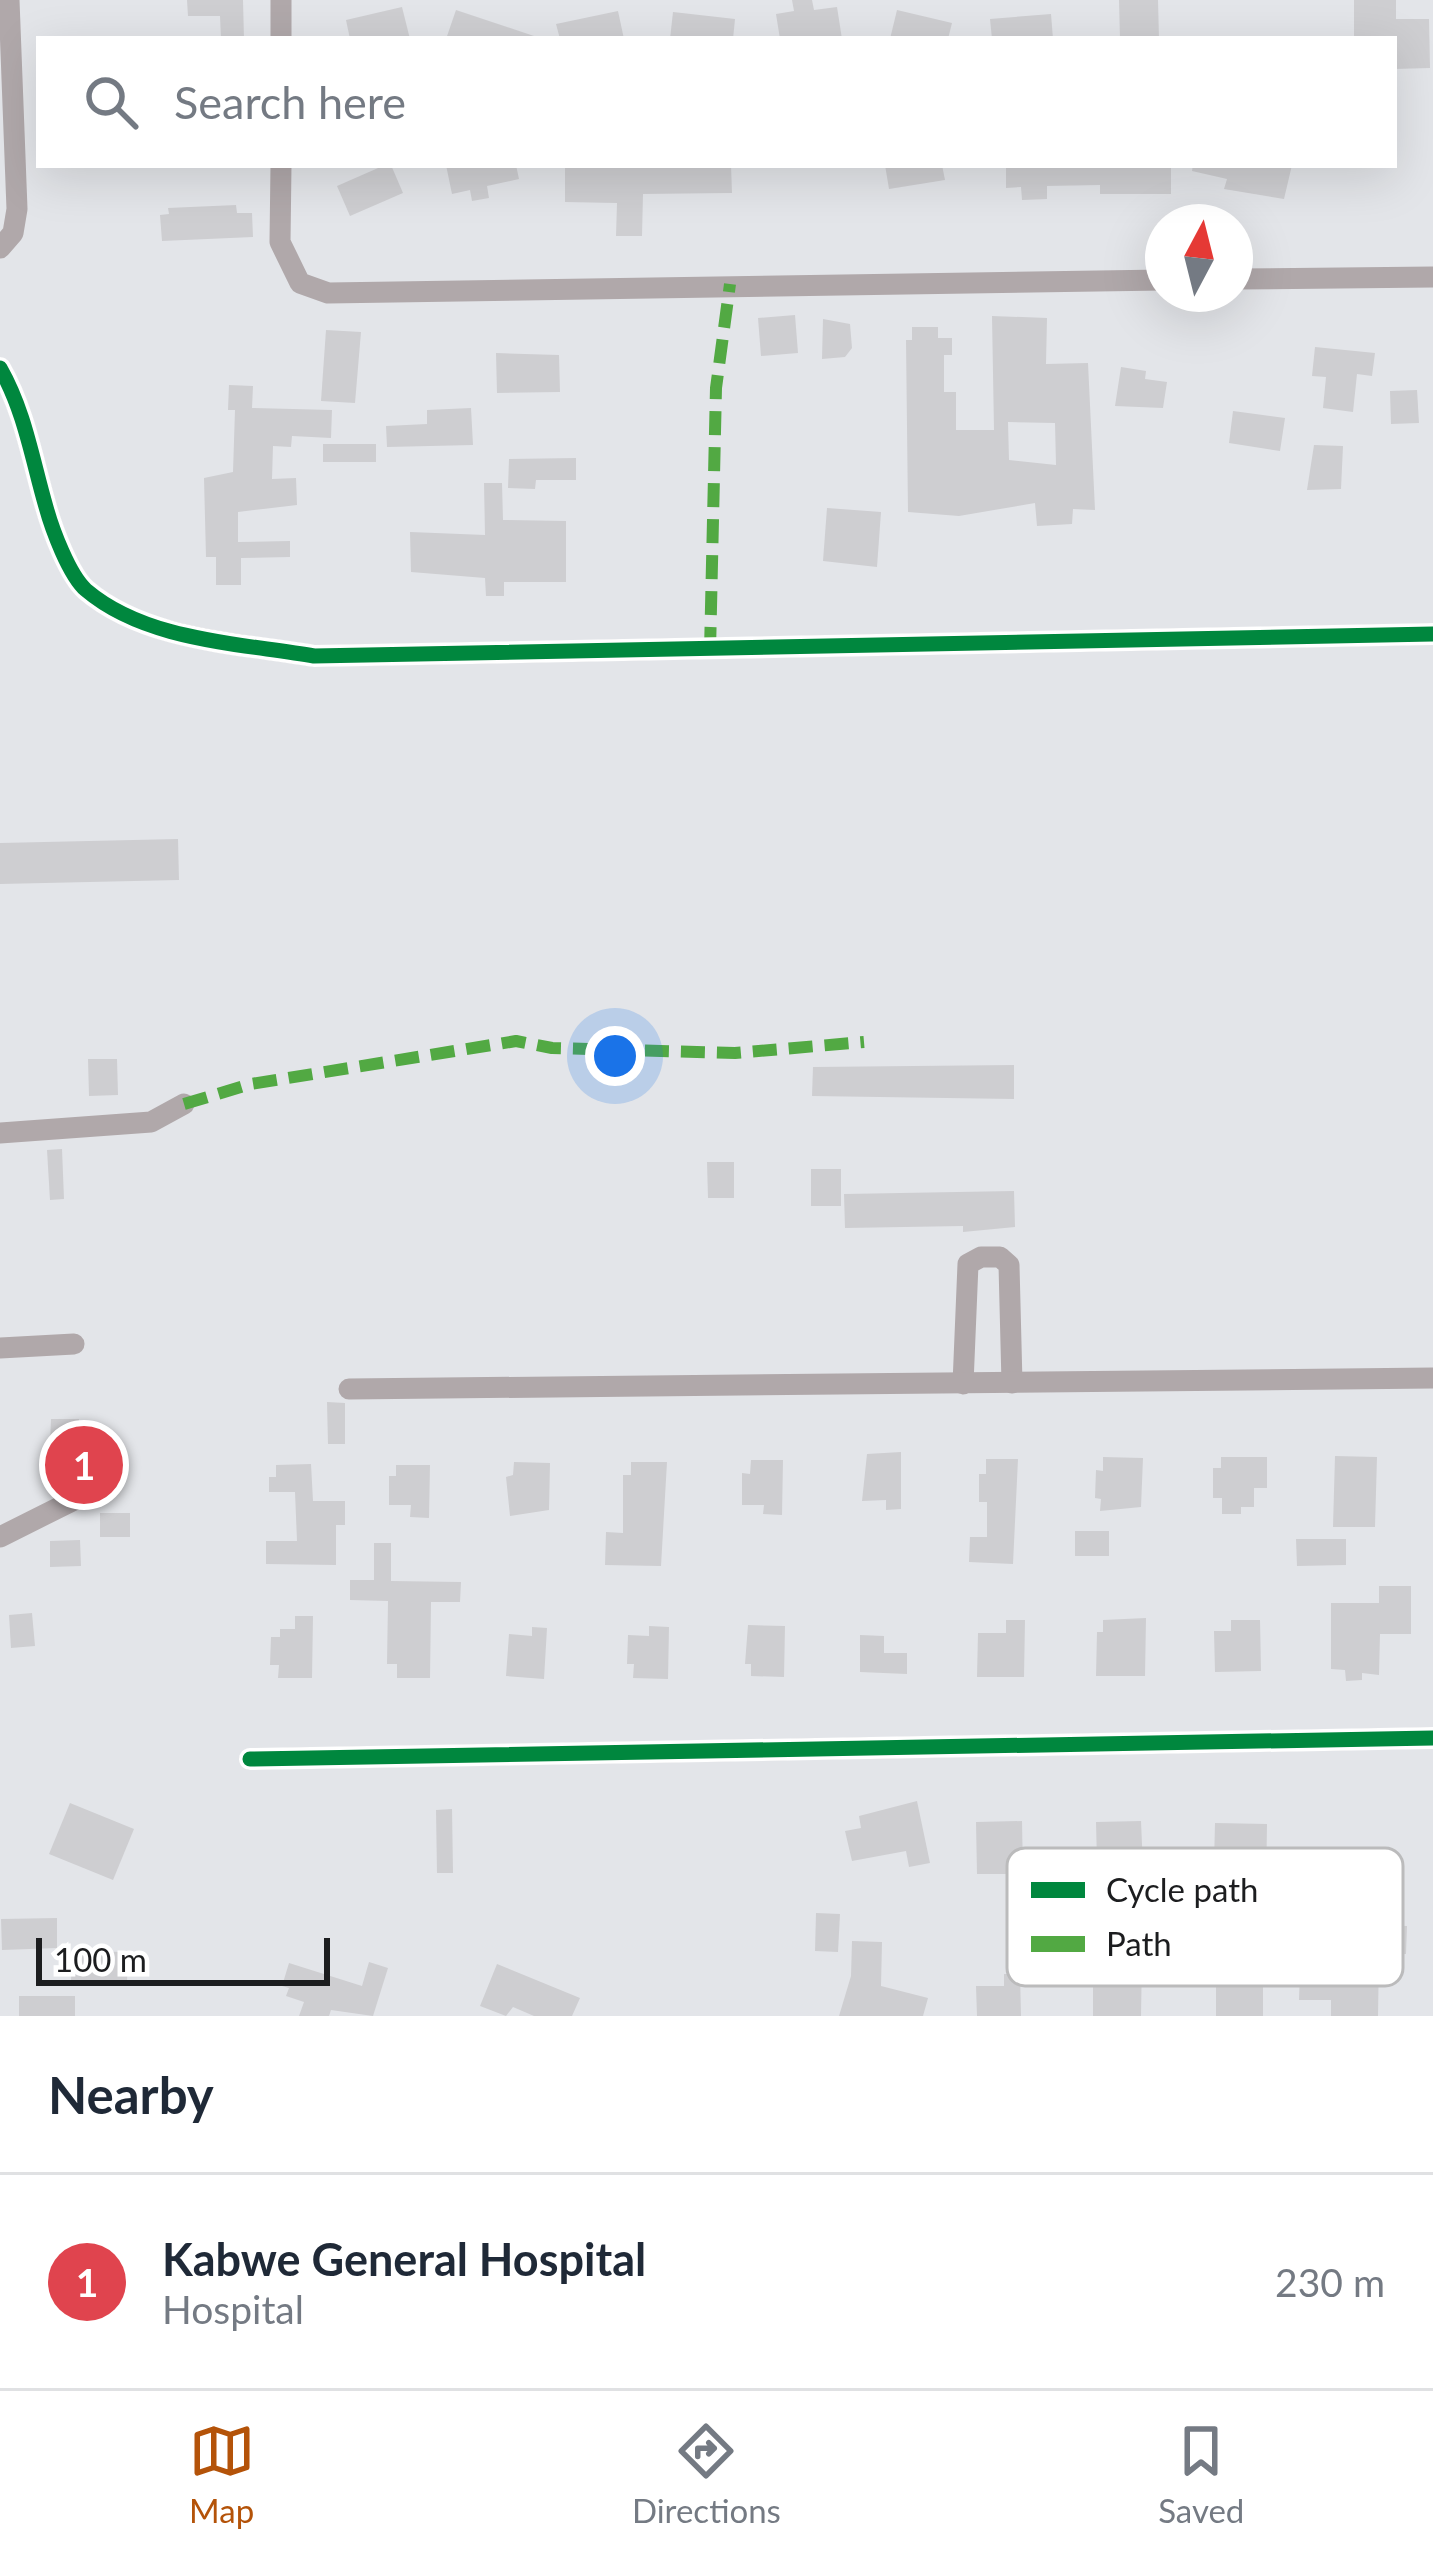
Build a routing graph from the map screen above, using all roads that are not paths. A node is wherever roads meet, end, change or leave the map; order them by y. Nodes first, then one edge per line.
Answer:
1 (10, 0) edge
2 (281, 0) edge
3 (281, 36) edge
4 (280, 168) edge
5 (0, 248) edge
6 (1433, 277) edge
7 (1253, 279) edge
8 (1145, 280) edge
9 (0, 368) edge
10 (1433, 634) edge
11 (184, 1104) dead end
12 (0, 1133) edge
13 (74, 1344) dead end
14 (0, 1348) edge
15 (1433, 1378) edge
16 (963, 1384) junction
17 (1012, 1384) junction
18 (349, 1389) dead end
19 (88, 1493) dead end
20 (0, 1537) edge
21 (1433, 1738) edge
22 (250, 1759) dead end

1 - 5 street
2 - 3 street
4 - 8 street
6 - 7 street
9 - 10 street
11 - 12 street
13 - 14 street
15 - 17 street
16 - 17 street
16 - 17 street
16 - 18 street
19 - 20 street
21 - 22 street

